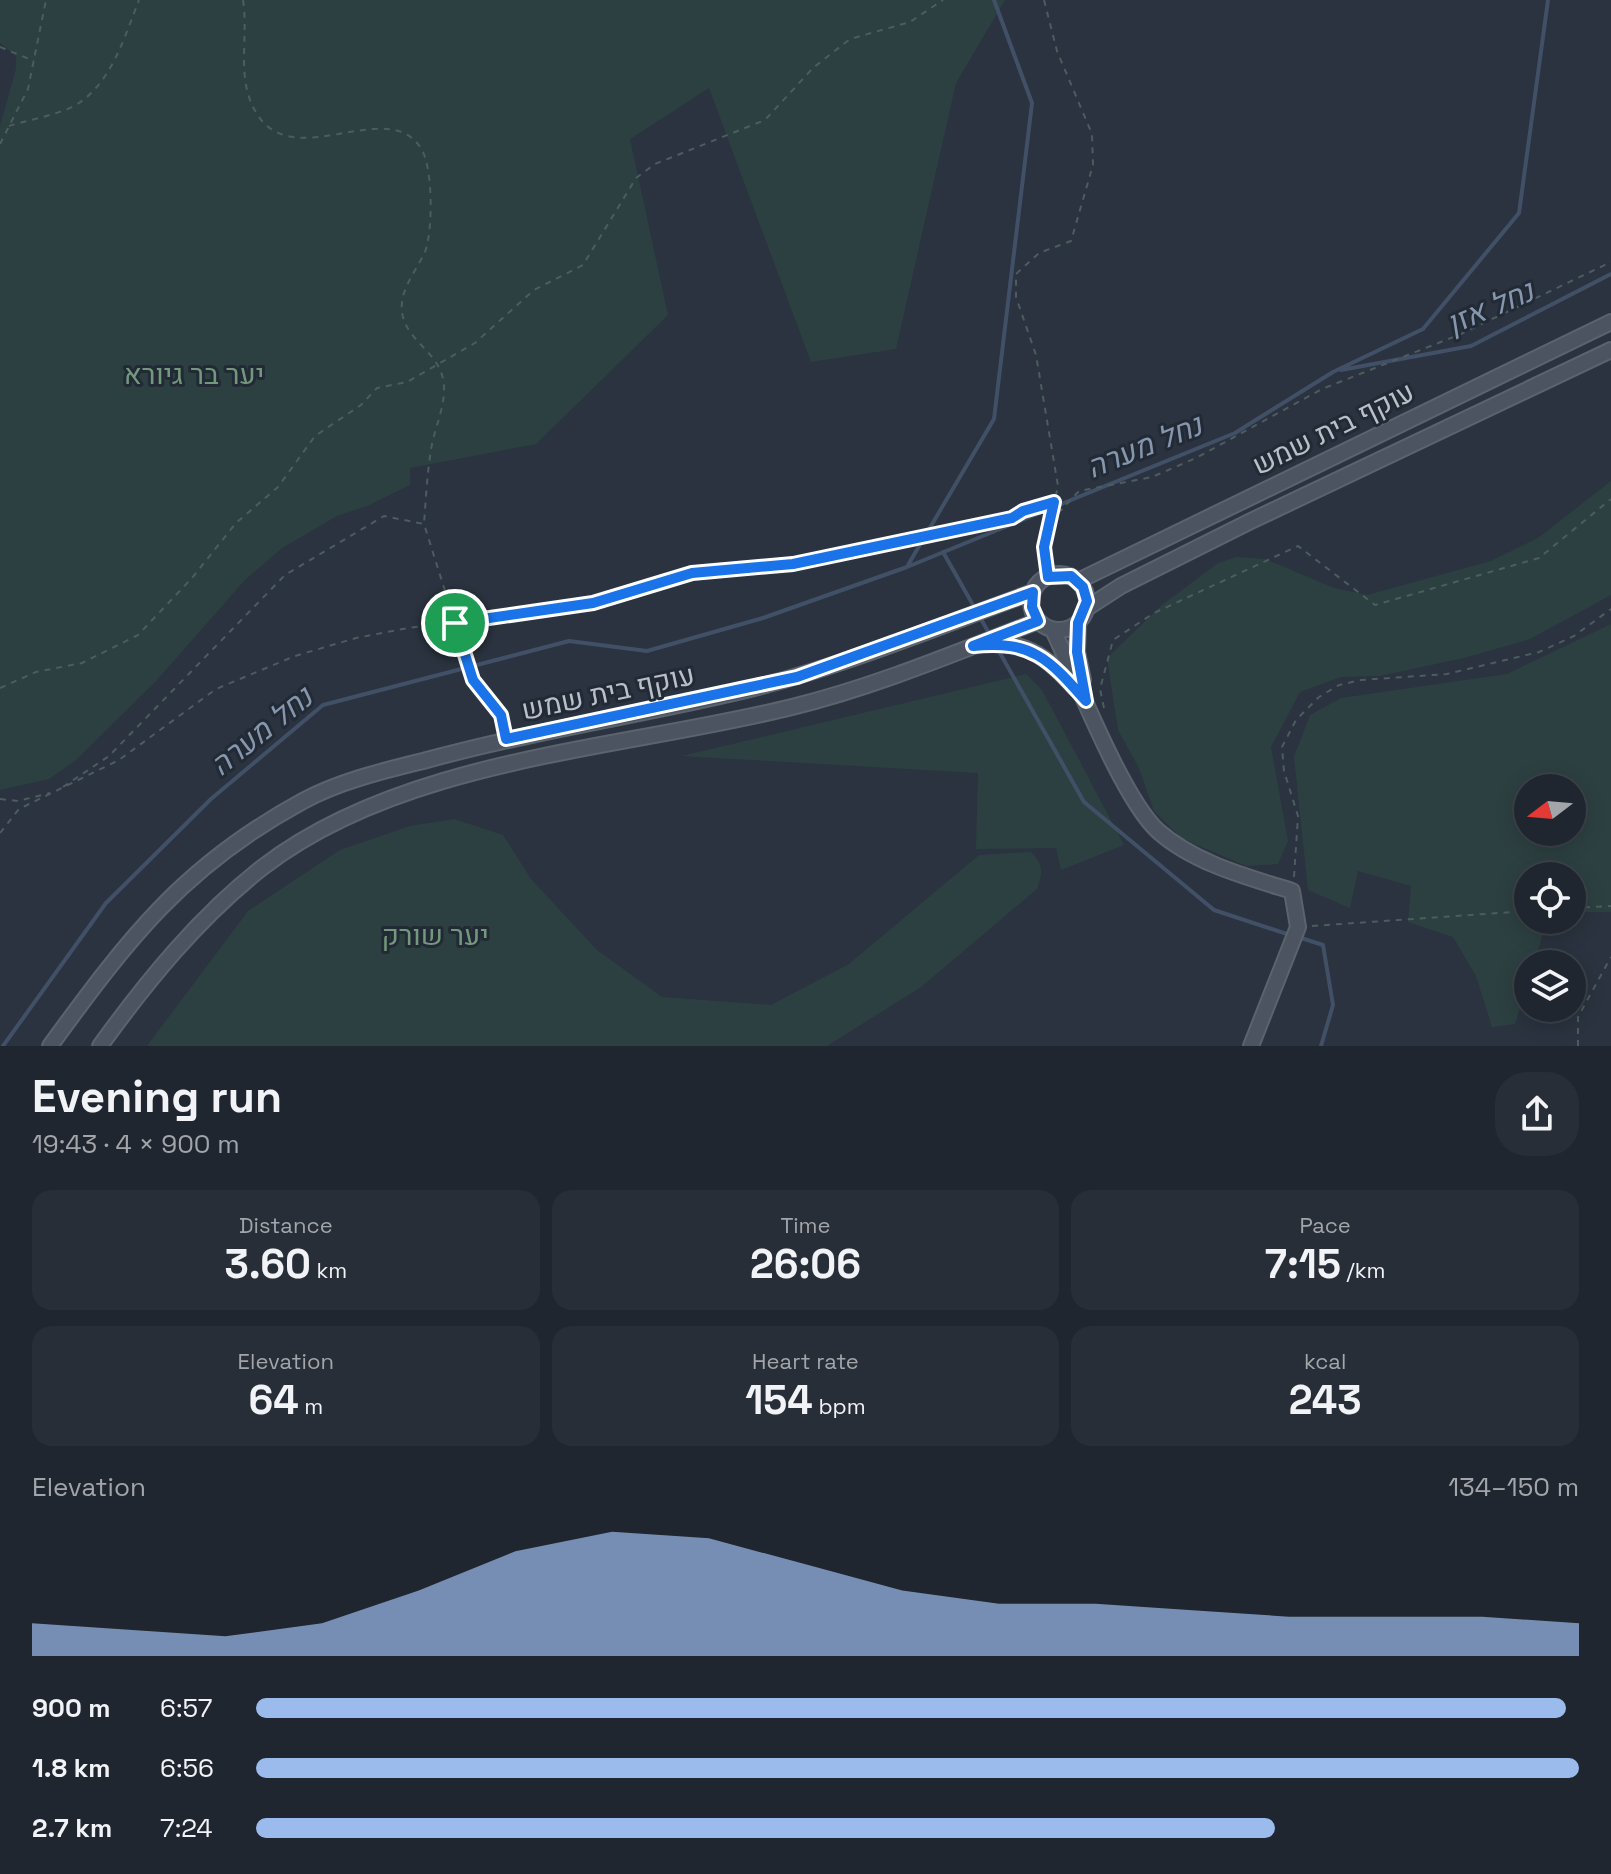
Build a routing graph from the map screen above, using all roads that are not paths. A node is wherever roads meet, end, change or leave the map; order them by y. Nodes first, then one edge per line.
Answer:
1 (1611, 322) edge
2 (1611, 350) edge
3 (1078, 581) junction
4 (1033, 592) junction
5 (1087, 608) junction
6 (1038, 621) junction
7 (1078, 623) junction
8 (1053, 630) junction
9 (973, 646) junction
10 (1086, 701) junction
11 (50, 1046) edge
12 (100, 1046) edge
13 (1251, 1046) edge

1 - 3 main road, עוקף בית שמש
2 - 5 main road, עוקף בית שמש
3 - 4 main road
3 - 5 main road
4 - 6 main road
4 - 11 main road, עוקף בית שמש
5 - 7 main road
6 - 8 main road
6 - 9 main road, עוקף בית שמש
7 - 8 main road
7 - 10 main road
8 - 10 main road
9 - 10 main road
9 - 12 main road, עוקף בית שמש
10 - 13 main road

